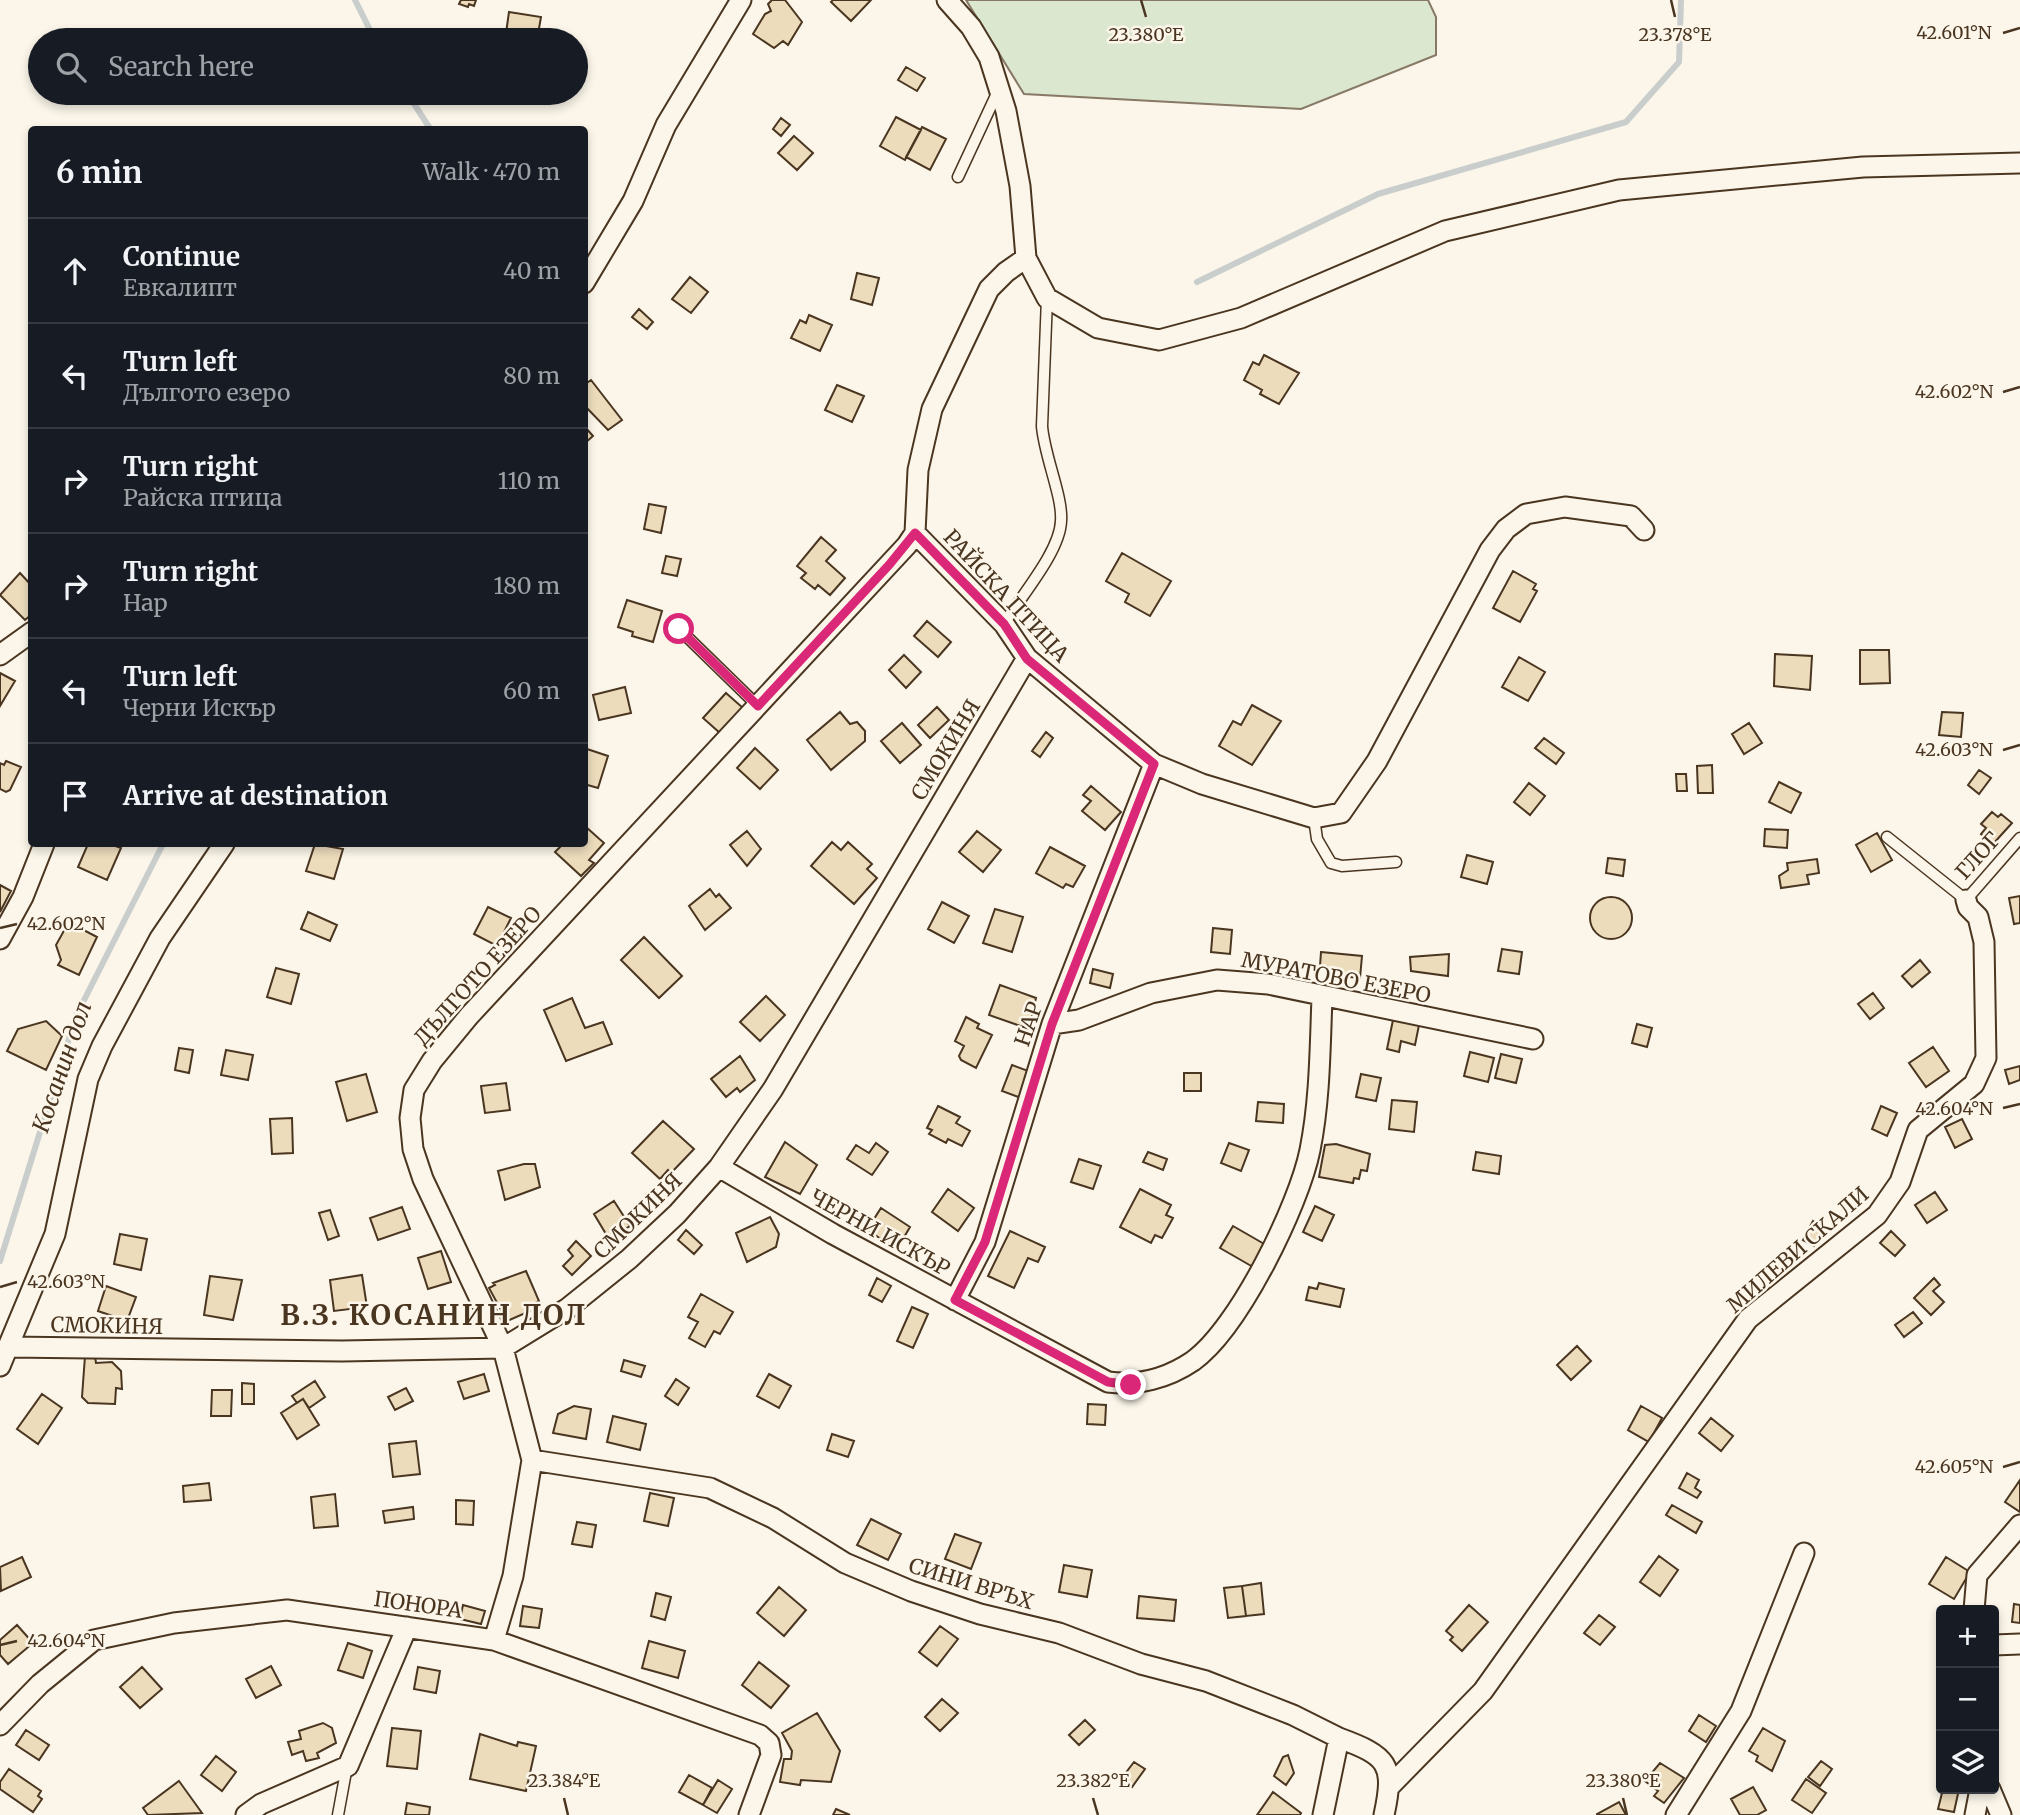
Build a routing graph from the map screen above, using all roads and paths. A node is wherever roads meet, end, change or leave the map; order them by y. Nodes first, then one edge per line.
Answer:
1 (741, 0) edge
2 (947, 0) edge
3 (999, 87) junction
4 (2020, 163) edge
5 (958, 177) dead end
6 (1026, 258) junction
7 (588, 276) edge
8 (1047, 298) junction
9 (1644, 530) dead end
10 (915, 533) junction
11 (1004, 624) junction
12 (679, 629) dead end
13 (28, 635) edge
14 (0, 655) edge
15 (1027, 659) junction
16 (758, 706) junction
17 (1154, 764) junction
18 (1314, 818) junction
19 (1886, 837) dead end
20 (2020, 838) edge
21 (43, 847) edge
22 (222, 847) edge
23 (1396, 862) dead end
24 (1966, 900) junction
25 (0, 939) edge
26 (1322, 997) junction
27 (1052, 1024) junction
28 (1533, 1040) dead end
29 (719, 1167) junction
30 (955, 1300) junction
31 (8, 1347) junction
32 (503, 1348) junction
33 (0, 1366) edge
34 (532, 1460) junction
35 (2020, 1525) edge
36 (1804, 1553) dead end
37 (1974, 1605) edge
38 (407, 1626) junction
39 (494, 1640) junction
40 (2020, 1644) edge
41 (1999, 1645) edge
42 (0, 1726) edge
43 (1339, 1738) junction
44 (348, 1766) junction
45 (1391, 1785) junction
46 (1979, 1794) edge
47 (1992, 1794) edge
48 (1324, 1807) edge
49 (246, 1815) edge
50 (338, 1815) edge
51 (749, 1815) edge
52 (1384, 1815) edge
53 (1676, 1815) edge
54 (1975, 1815) edge
55 (2001, 1815) edge

1 - 7 street
2 - 3 street
3 - 5 lane
3 - 6 street
4 - 8 street
6 - 8 street
6 - 10 street, РАЙСКА ПТИЦА
8 - 11 lane
9 - 18 street
10 - 11 street, РАЙСКА ПТИЦА
10 - 16 street, ДЪЛГОТО ЕЗЕРО
11 - 15 street, РАЙСКА ПТИЦА
12 - 16 lane
13 - 14 street
15 - 17 street, РАЙСКА ПТИЦА
15 - 29 street, СМОКИНЯ
16 - 32 street, ДЪЛГОТО ЕЗЕРО
17 - 18 street, РАЙСКА ПТИЦА
17 - 27 street, НАР
18 - 23 lane
19 - 24 lane, МИЛЕВИ СКАЛИ
20 - 24 lane, ГЛОГ
21 - 25 street
22 - 31 street
24 - 45 street, МИЛЕВИ СКАЛИ
26 - 27 street, МУРАТОВО ЕЗЕРО
26 - 28 street, МУРАТОВО ЕЗЕРО
26 - 30 street, ЧЕРНИ ИСКЪР
27 - 30 street, НАР
29 - 30 street, ЧЕРНИ ИСКЪР
29 - 32 street, СМОКИНЯ
31 - 32 street, СМОКИНЯ
31 - 33 street
32 - 34 street, ДЪЛГОТО ЕЗЕРО
34 - 39 street, ДЪЛГОТО ЕЗЕРО
34 - 43 street, СИНИ ВРЪХ
35 - 37 street
36 - 53 street
38 - 39 street, ПОНОРА
38 - 42 street, ПОНОРА
38 - 44 street
39 - 51 street, ПОНОРА
40 - 41 street
43 - 45 street, СИНИ ВРЪХ
43 - 48 street
44 - 49 street
44 - 50 lane
45 - 52 street
46 - 54 street
47 - 55 street

